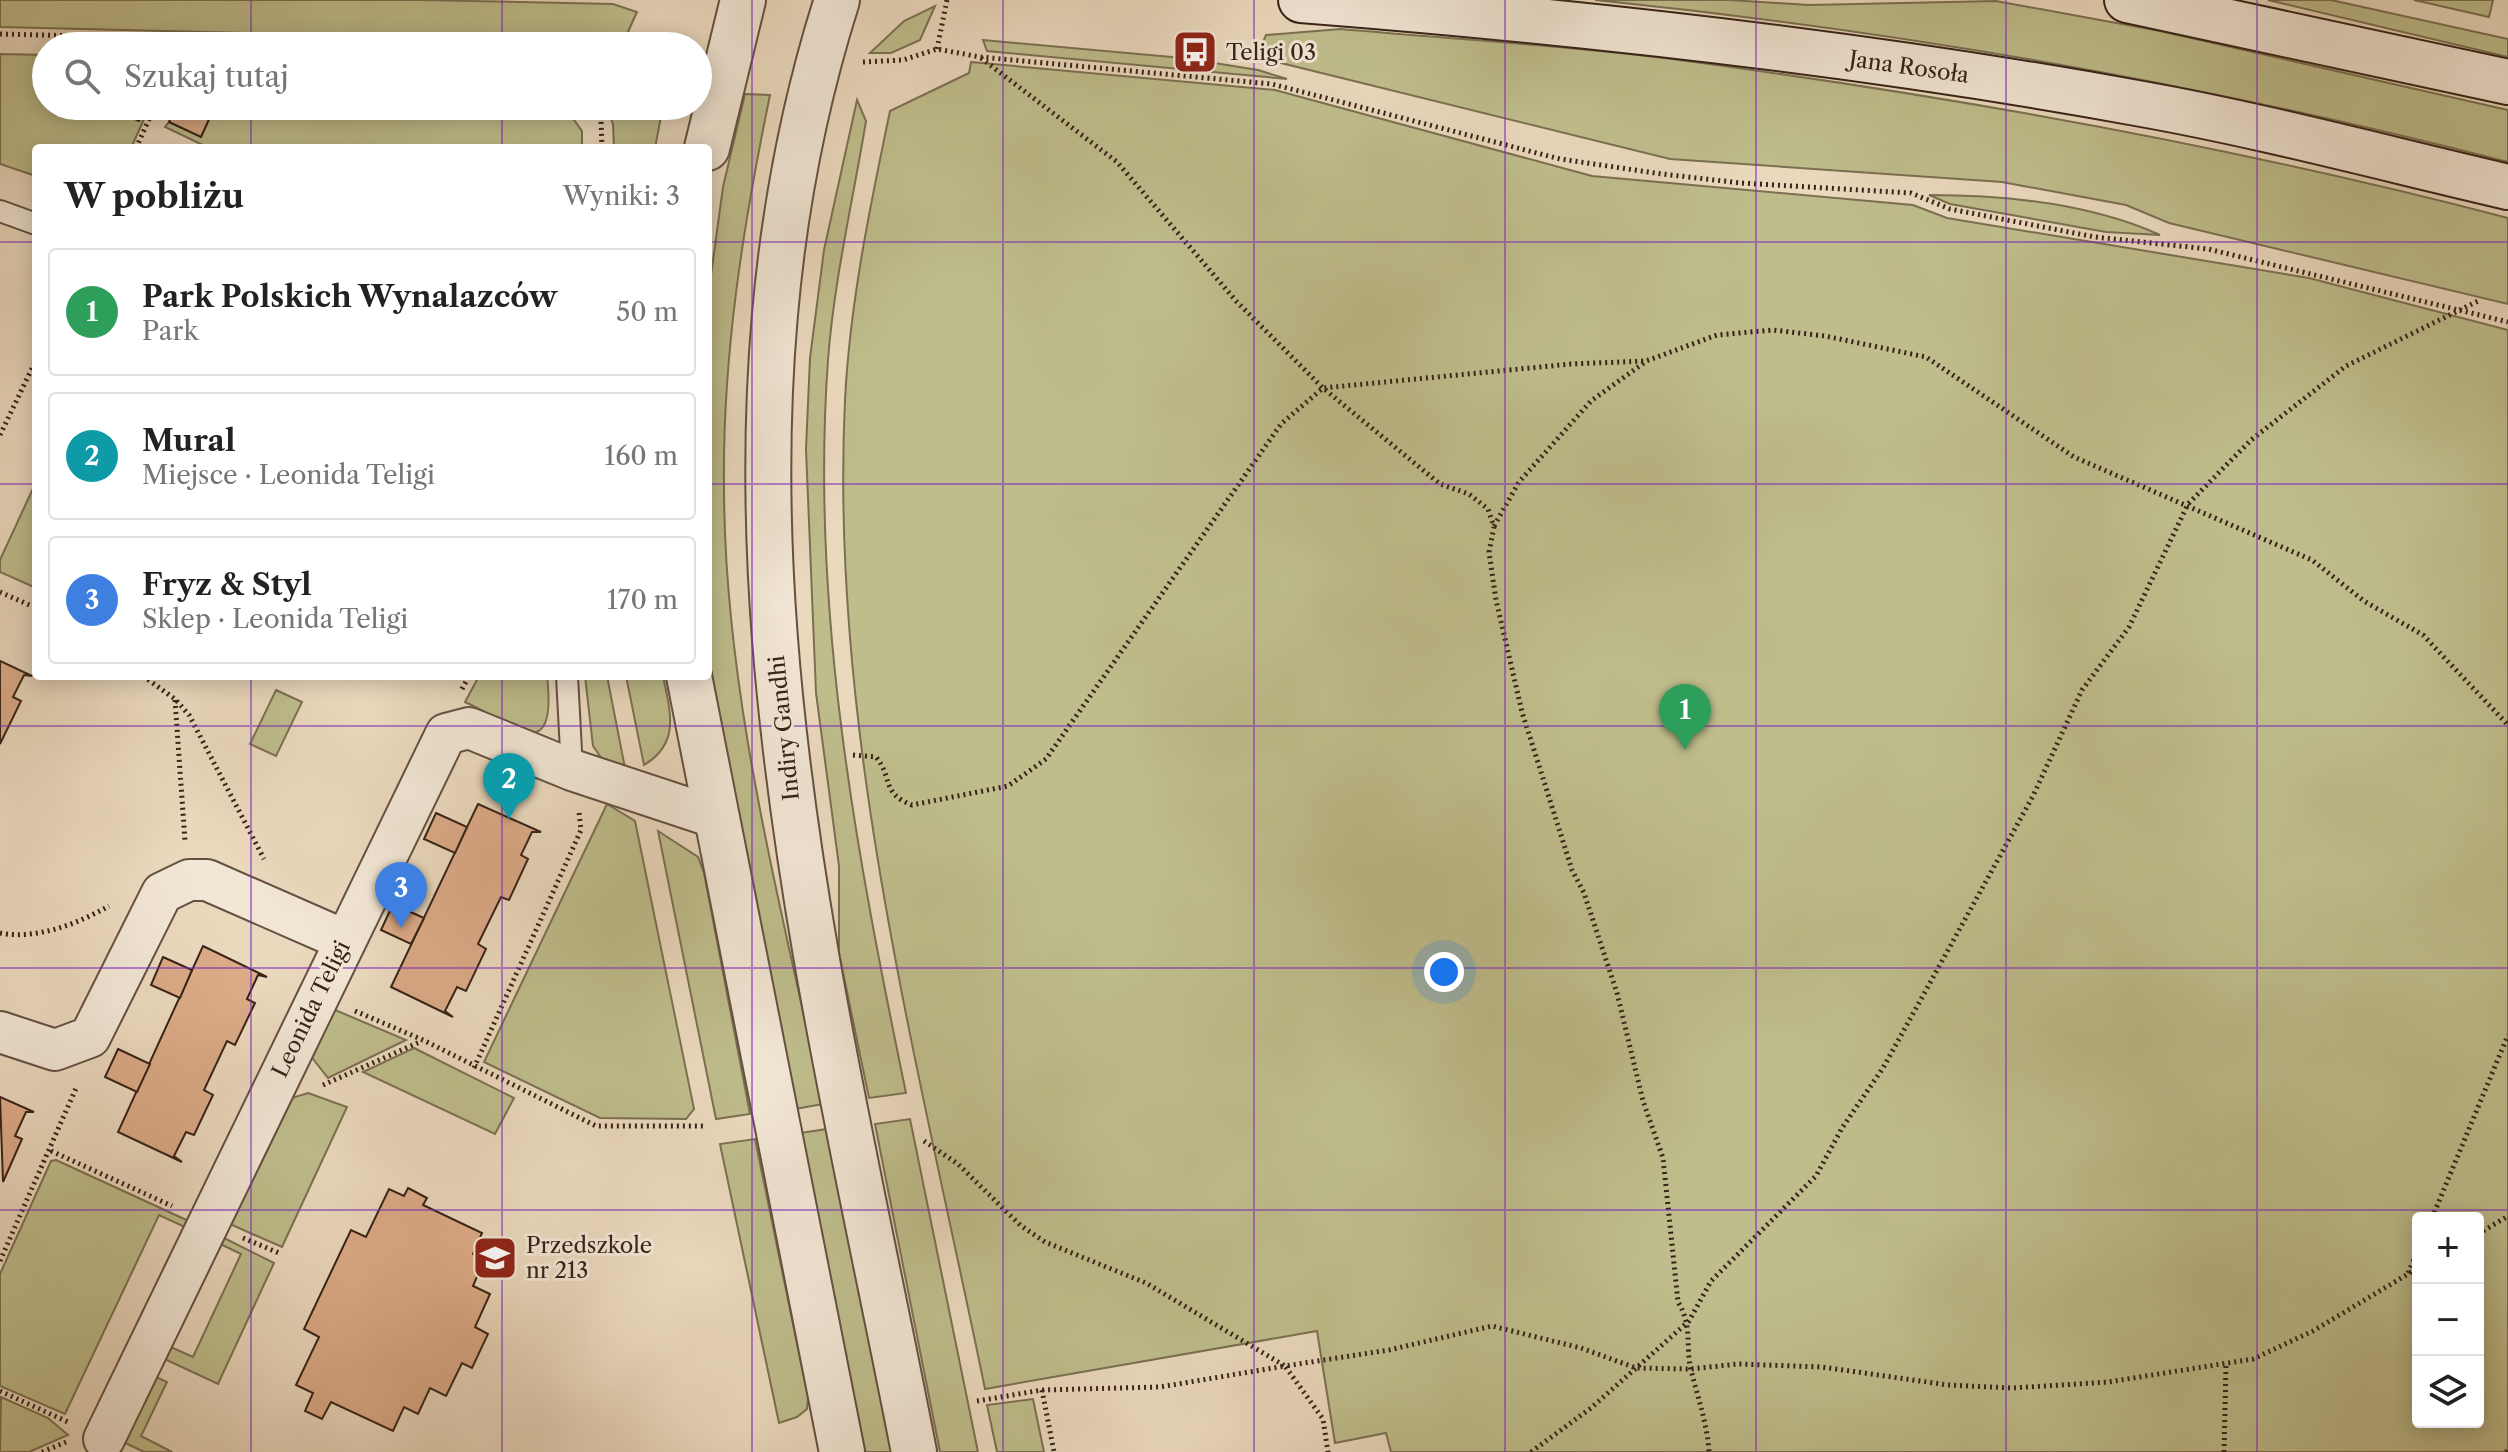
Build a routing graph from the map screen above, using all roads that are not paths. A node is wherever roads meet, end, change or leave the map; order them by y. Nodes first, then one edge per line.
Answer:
1 (743, 0) edge
2 (837, 0) edge
3 (1301, 0) edge
4 (2127, 0) edge
5 (2508, 82) edge
6 (708, 144) edge
7 (2508, 187) edge
8 (0, 211) edge
9 (32, 223) edge
10 (567, 680) edge
11 (690, 680) edge
12 (572, 770) junction
13 (714, 817) junction
14 (344, 940) junction
15 (0, 1032) edge
16 (104, 1439) road end
17 (842, 1452) edge
18 (914, 1452) edge

1 - 6 street
2 - 18 street, Indiry Gandhi
3 - 7 street, Jana Rosoła
4 - 5 street
8 - 9 lane
10 - 12 lane
11 - 13 street
12 - 13 street, Leonida Teligi
12 - 14 street, Leonida Teligi
13 - 17 street
14 - 15 street
14 - 16 street, Leonida Teligi

